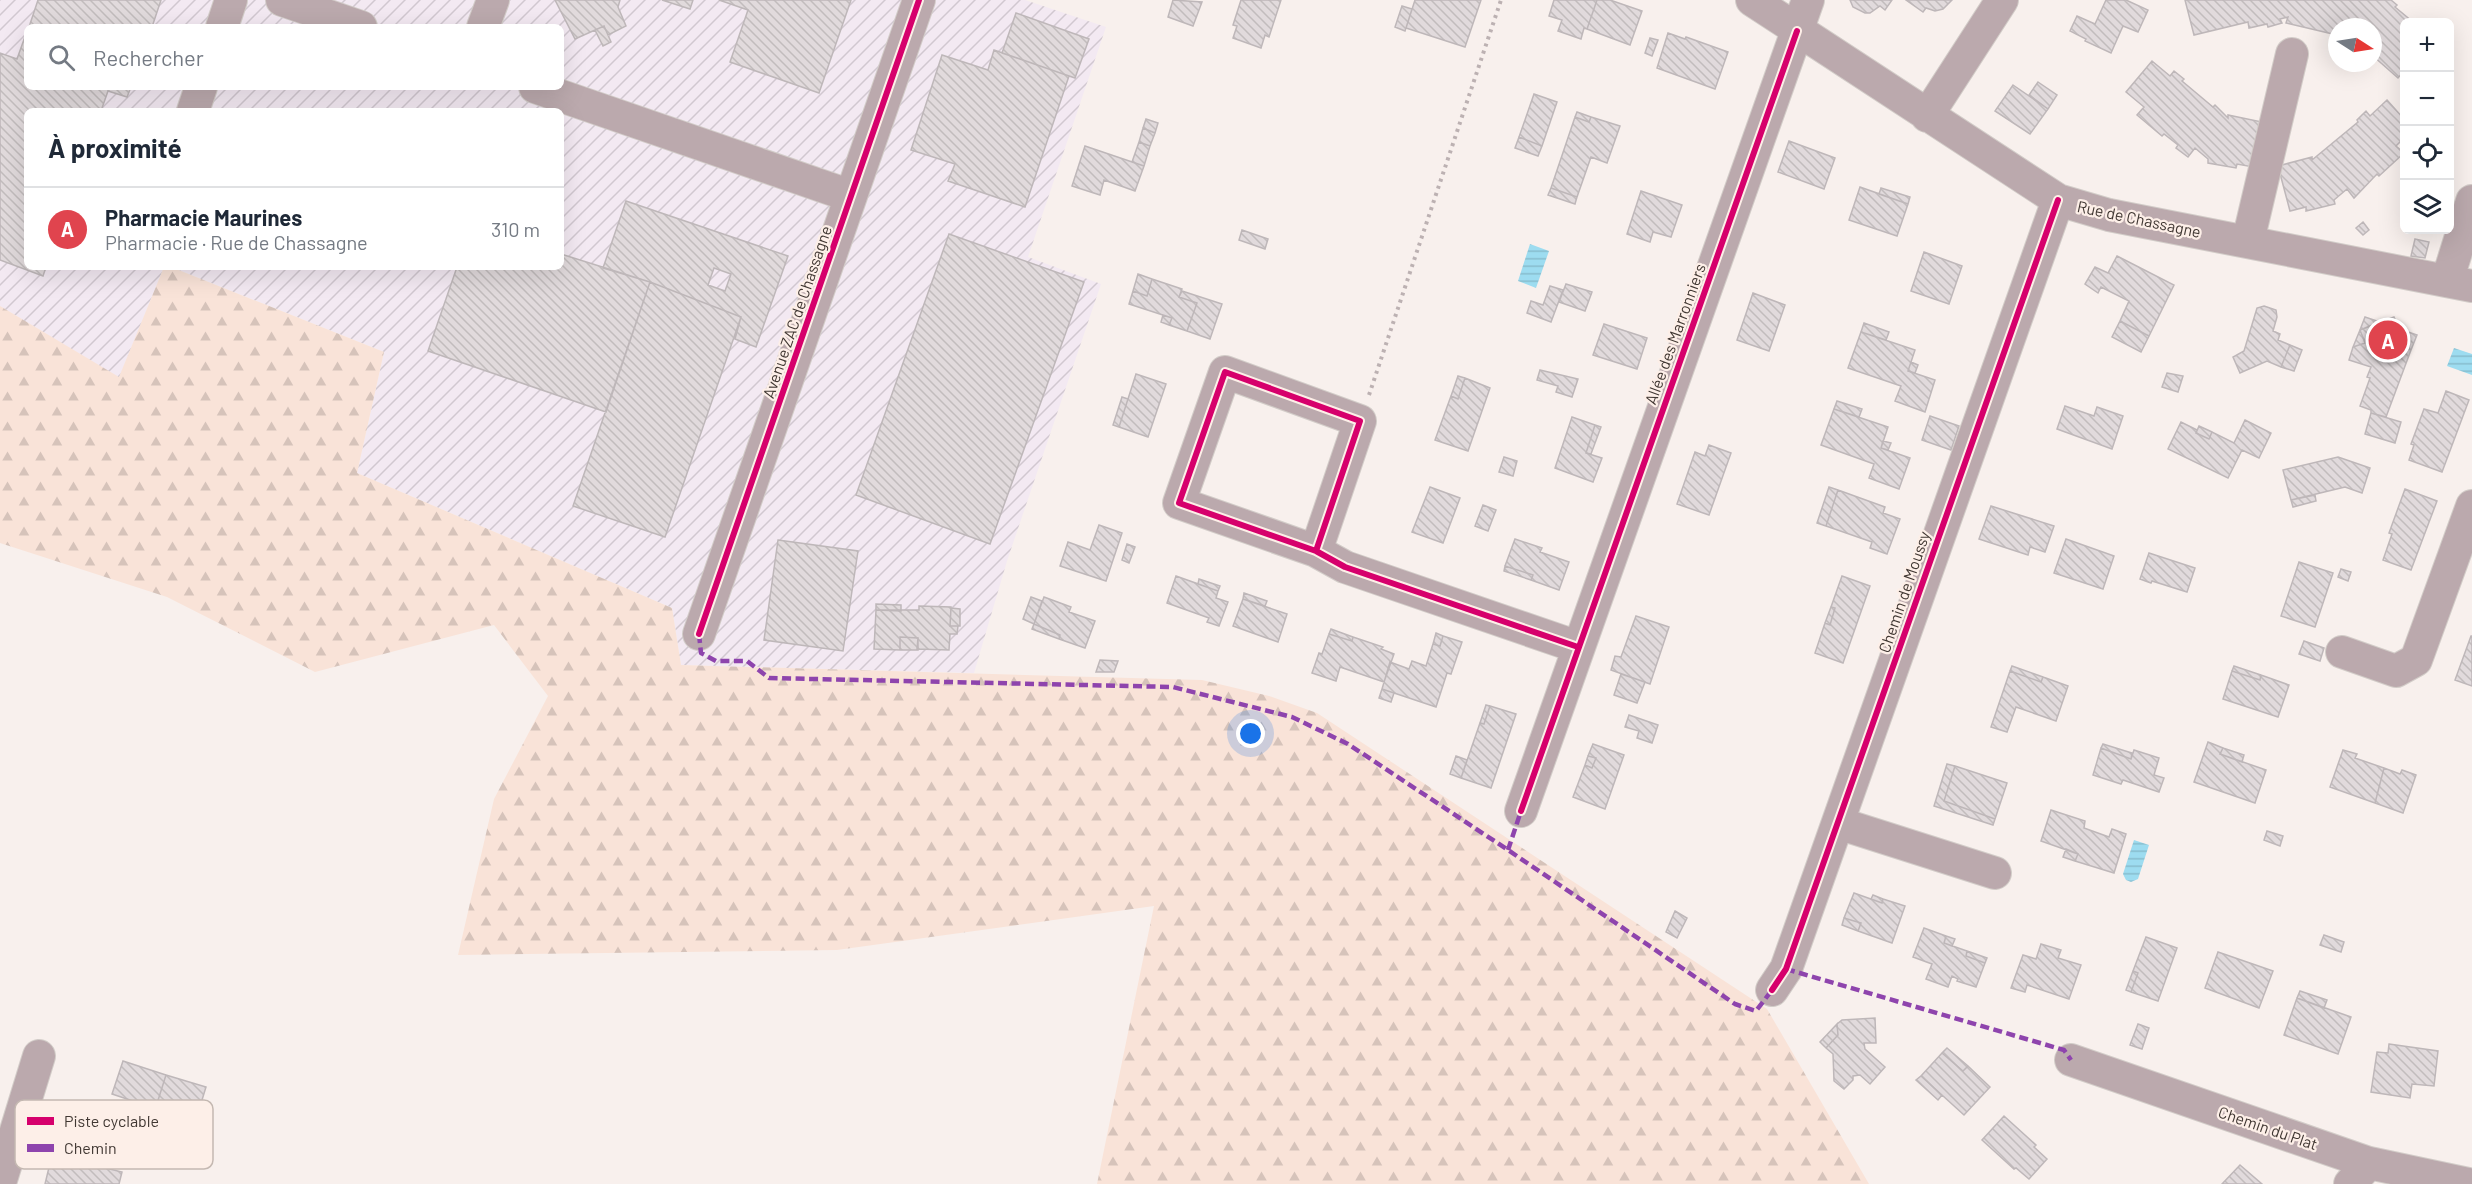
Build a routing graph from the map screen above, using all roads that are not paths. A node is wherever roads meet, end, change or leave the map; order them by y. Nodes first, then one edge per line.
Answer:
1 (231, 0) edge
2 (282, 0) edge
3 (493, 0) edge
4 (919, 0) edge
5 (1752, 0) edge
6 (1808, 0) edge
7 (2002, 0) edge
8 (223, 24) edge
9 (352, 24) edge
10 (484, 24) edge
11 (1797, 31) junction
12 (2292, 54) dead end
13 (200, 90) edge
14 (544, 90) edge
15 (194, 108) edge
16 (1927, 116) junction
17 (851, 196) junction
18 (2058, 200) junction
19 (2472, 201) edge
20 (2248, 241) junction
21 (2460, 284) edge
22 (2472, 506) edge
23 (1316, 551) junction
24 (699, 634) dead end
25 (1578, 647) junction
26 (2342, 652) dead end
27 (1521, 811) dead end
28 (1838, 823) junction
29 (1995, 873) dead end
30 (1772, 990) dead end
31 (39, 1056) dead end
32 (2071, 1060) dead end
33 (25, 1100) edge
34 (15, 1134) edge
35 (2359, 1174) edge
36 (0, 1183) edge
37 (2468, 1184) edge

1 - 8 street
2 - 9 street
3 - 10 street
4 - 17 street, Avenue ZAC de Chassagne
5 - 11 street, Rue de Chassagne
6 - 11 street, Allée des Marronniers
7 - 16 street
11 - 16 street, Rue de Chassagne
11 - 25 street, Allée des Marronniers
12 - 20 street
13 - 15 street
14 - 17 street
16 - 18 street, Rue de Chassagne
17 - 24 street, Avenue ZAC de Chassagne
18 - 20 street, Rue de Chassagne
18 - 28 street, Chemin de Moussy
19 - 21 street
20 - 21 street, Rue de Chassagne
22 - 26 street
23 - 23 street
23 - 25 street
25 - 27 street, Allée des Marronniers
28 - 29 street
28 - 30 street, Chemin de Moussy
31 - 33 street
32 - 35 street, Chemin du Plat
34 - 36 street
35 - 37 street, Chemin du Plat

